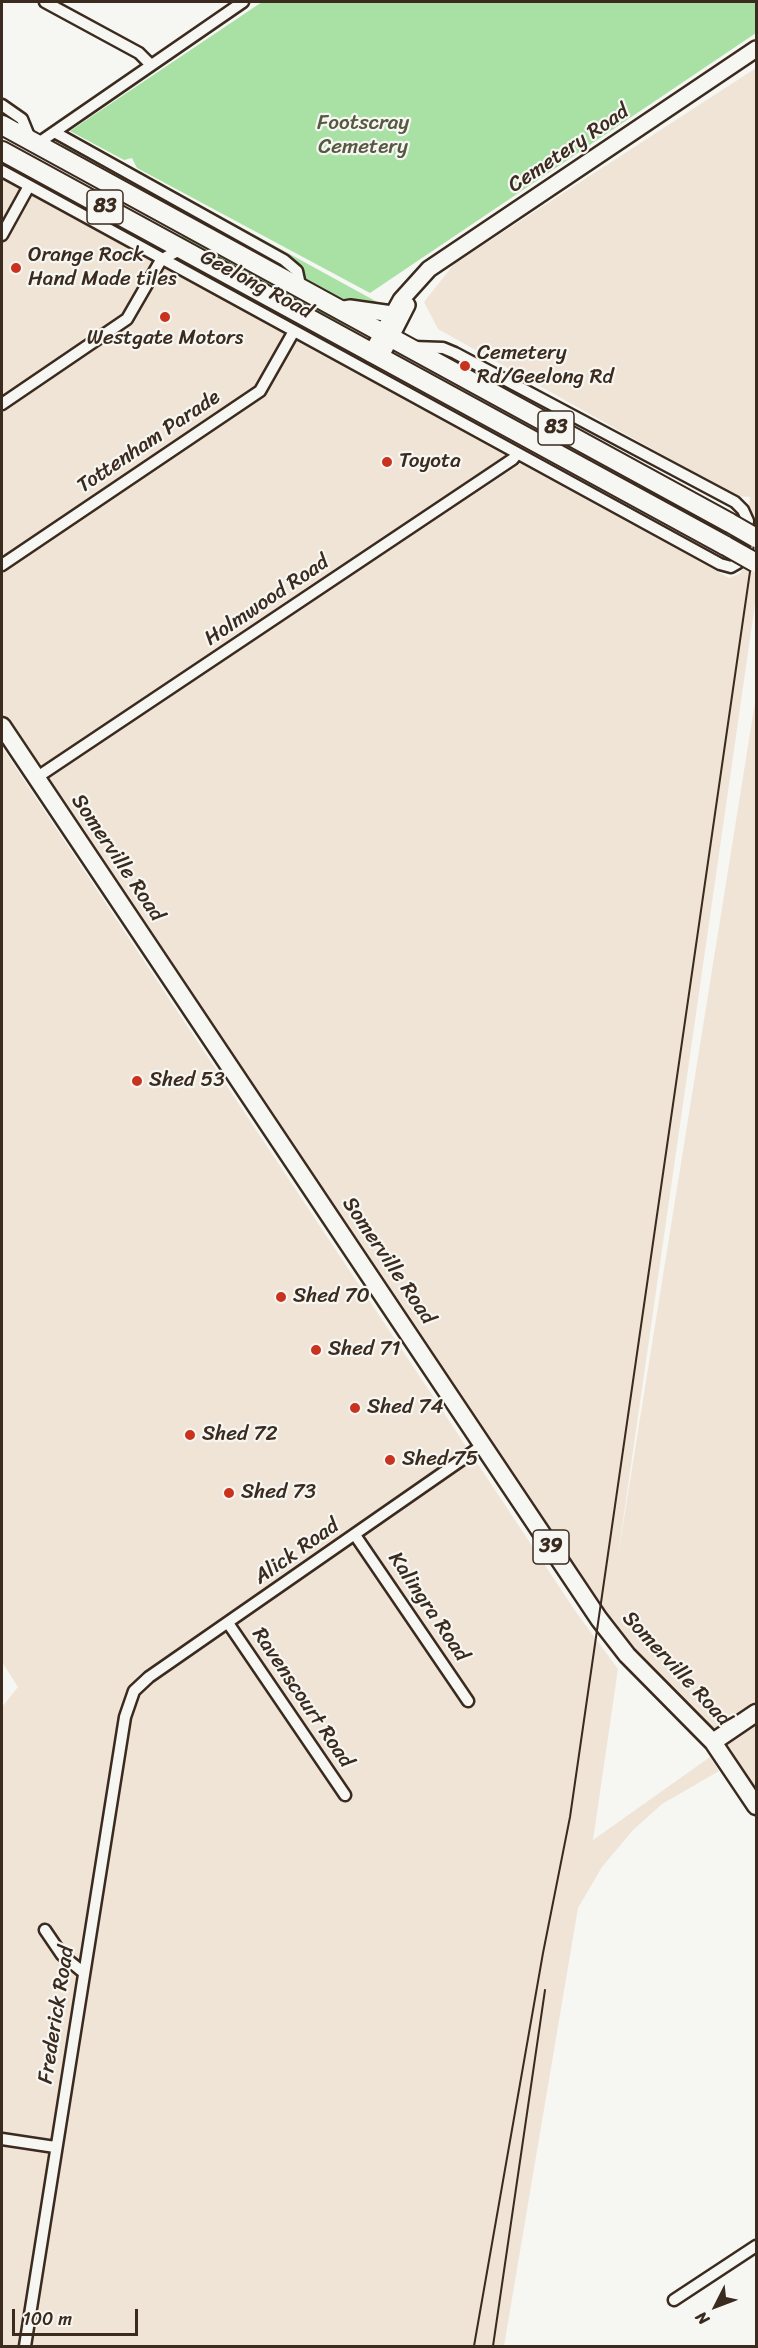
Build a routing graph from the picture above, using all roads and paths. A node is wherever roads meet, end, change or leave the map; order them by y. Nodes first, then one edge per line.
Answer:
1 (46, 2) edge
2 (243, 2) edge
3 (756, 49) edge
4 (150, 64) junction
5 (2, 105) edge
6 (2, 125) edge
7 (56, 133) junction
8 (40, 146) junction
9 (2, 151) edge
10 (2, 171) edge
11 (34, 179) junction
12 (166, 216) junction
13 (2, 235) edge
14 (170, 243) junction
15 (161, 260) junction
16 (301, 290) junction
17 (411, 291) junction
18 (339, 310) junction
19 (392, 314) junction
20 (294, 331) junction
21 (393, 340) junction
22 (374, 362) junction
23 (454, 399) junction
24 (2, 404) edge
25 (457, 421) junction
26 (517, 454) junction
27 (756, 538) edge
28 (756, 563) edge
29 (2, 565) edge
30 (2, 726) edge
31 (36, 778) junction
32 (483, 1445) junction
33 (355, 1535) junction
34 (228, 1623) junction
35 (134, 1691) joint
36 (468, 1701) dead end
37 (756, 1713) edge
38 (713, 1742) junction
39 (345, 1795) dead end
40 (756, 1806) edge
41 (45, 1930) dead end
42 (84, 1973) junction
43 (2, 2139) edge
44 (55, 2147) junction
45 (756, 2246) edge
46 (674, 2300) dead end
47 (25, 2346) edge

1 - 4 street
2 - 4 street
3 - 17 street, Cemetery Road
4 - 7 street
5 - 8 street
6 - 8 highway, Geelong Road / 83
7 - 8 street
7 - 8 street
7 - 16 street, Geelong Road
8 - 11 highway
8 - 12 highway, Geelong Road / 83
9 - 11 highway, Geelong Road / 83
10 - 11 street, Geelong Road
11 - 13 street
11 - 14 highway, Geelong Road / 83
11 - 15 street, Geelong Road
12 - 14 highway
12 - 16 highway, Geelong Road / 83
14 - 15 street
14 - 15 street
14 - 22 highway, Geelong Road / 83
15 - 20 street, Geelong Road
15 - 24 street
16 - 18 highway, Geelong Road / 83
17 - 19 street, Cemetery Road
17 - 21 street, Cemetery Road
18 - 19 street
18 - 21 highway, Geelong Road / 83
19 - 21 street, Cemetery Road
20 - 22 street, Geelong Road
20 - 29 street, Tottenham Parade
21 - 22 street, Cemetery Road
21 - 26 street, Geelong Road
21 - 27 highway, Geelong Road / 83, bridge
22 - 23 highway, Geelong Road / 83
22 - 25 street, Geelong Road
23 - 25 street
23 - 28 highway, Geelong Road / 83, bridge
25 - 26 street, Geelong Road
26 - 31 street, Holmwood Road
30 - 31 main road, Somerville Road / 39
31 - 32 main road, Somerville Road / 39
32 - 33 street, Alick Road
32 - 38 main road, Somerville Road / 39
33 - 34 street, Alick Road
33 - 36 street, Kalingra Road
34 - 35 street, Alick Road
34 - 39 street, Ravenscourt Road
35 - 42 street, Frederick Road
37 - 38 main road
38 - 40 main road, Somerville Road
41 - 42 street
42 - 44 street, Frederick Road
43 - 44 street
44 - 47 street, Frederick Road
45 - 46 street

